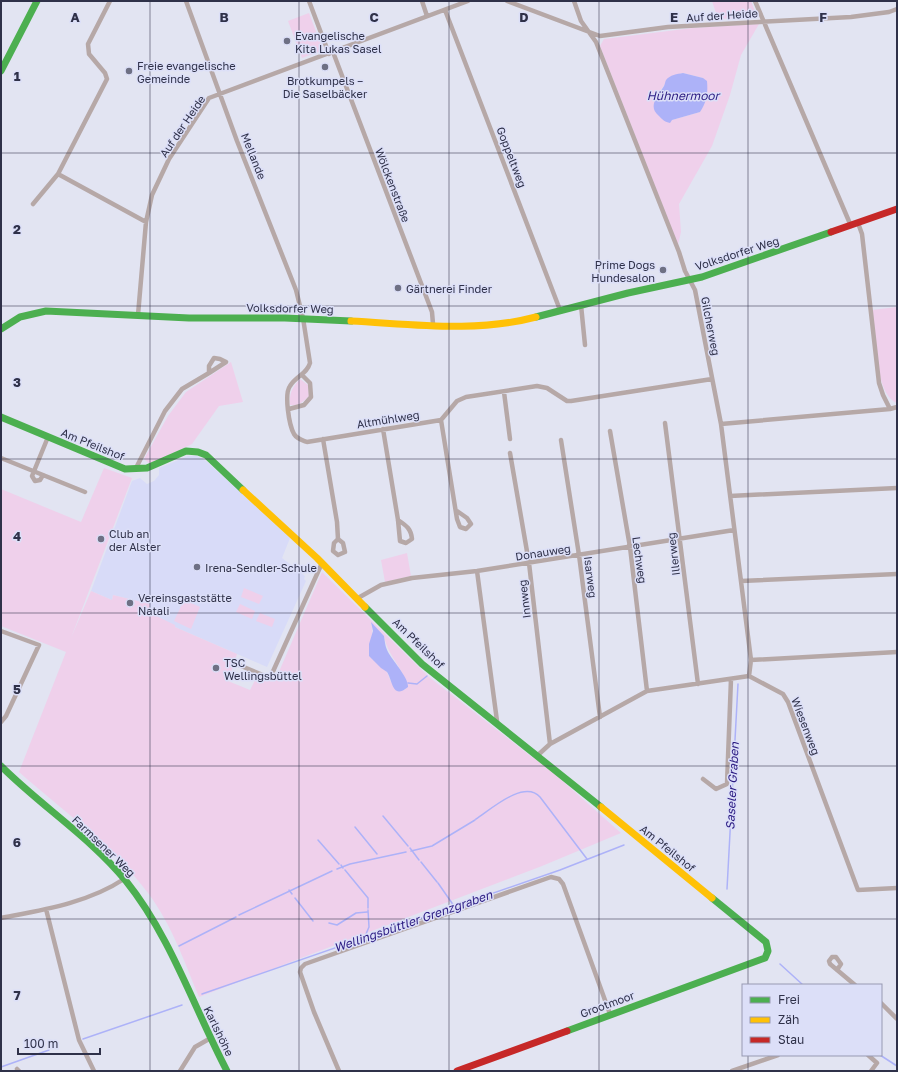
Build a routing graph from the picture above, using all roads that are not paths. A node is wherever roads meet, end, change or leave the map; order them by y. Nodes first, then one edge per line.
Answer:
1 (37, 1) edge
2 (110, 1) edge
3 (186, 1) edge
4 (309, 1) edge
5 (422, 1) edge
6 (468, 1) edge
7 (507, 1) edge
8 (574, 1) edge
9 (755, 1) edge
10 (897, 9) edge
11 (446, 10) junction
12 (427, 16) junction
13 (764, 21) junction
14 (590, 34) junction
15 (331, 53) junction
16 (1, 71) edge
17 (221, 94) junction
18 (58, 174) junction
19 (33, 204) dead end
20 (897, 209) edge
21 (146, 222) junction
22 (855, 225) junction
23 (691, 280) junction
24 (581, 305) junction
25 (560, 310) junction
26 (138, 315) junction
27 (303, 318) junction
28 (433, 324) junction
29 (1, 329) edge
30 (585, 345) dead end
31 (209, 373) dead end
32 (302, 375) junction
33 (712, 379) junction
34 (504, 392) junction
35 (897, 407) edge
36 (890, 408) junction
37 (289, 409) junction
38 (1, 417) edge
39 (441, 420) junction
40 (665, 423) dead end
41 (721, 424) junction
42 (383, 429) junction
43 (610, 431) dead end
44 (48, 437) junction
45 (323, 439) junction
46 (510, 439) dead end
47 (561, 440) dead end
48 (510, 454) dead end
49 (1, 458) edge
50 (136, 468) junction
51 (34, 471) junction
52 (43, 475) junction
53 (897, 488) edge
54 (86, 492) dead end
55 (730, 496) junction
56 (457, 511) dead end
57 (398, 520) junction
58 (734, 530) junction
59 (338, 539) dead end
60 (681, 539) junction
61 (630, 547) junction
62 (579, 555) junction
63 (322, 563) junction
64 (529, 563) junction
65 (477, 571) junction
66 (897, 574) edge
67 (741, 581) junction
68 (358, 598) junction
69 (1, 631) edge
70 (897, 652) edge
71 (751, 660) junction
72 (234, 663) dead end
73 (749, 676) junction
74 (731, 679) junction
75 (698, 684) junction
76 (647, 691) junction
77 (600, 717) junction
78 (497, 721) junction
79 (1, 722) edge
80 (550, 744) junction
81 (538, 754) junction
82 (1, 766) edge
83 (703, 779) dead end
84 (124, 879) junction
85 (897, 888) edge
86 (46, 909) junction
87 (1, 918) edge
88 (765, 958) joint
89 (837, 970) dead end
90 (854, 984) edge
91 (192, 1000) joint
92 (882, 1004) edge
93 (610, 1014) junction
94 (897, 1019) edge
95 (210, 1039) junction
96 (775, 1056) edge
97 (869, 1056) edge
98 (94, 1071) edge
99 (180, 1071) edge
100 (227, 1071) edge
101 (339, 1071) edge
102 (457, 1071) edge
103 (732, 1071) edge
104 (871, 1071) edge

1 - 16 street
2 - 18 street
3 - 17 street, Mellande
4 - 15 street, Wölckenstraße
5 - 12 street
6 - 11 street, Auf der Heide
7 - 14 street, Auf der Heide
8 - 14 street, Gilcherweg
9 - 13 street
10 - 13 street, Auf der Heide
11 - 12 street, Auf der Heide
11 - 25 street, Goppeltweg
12 - 15 street, Auf der Heide
13 - 14 street, Auf der Heide
13 - 22 street
14 - 23 street, Gilcherweg
15 - 17 street, Auf der Heide
15 - 28 street, Wölckenstraße
17 - 21 street, Auf der Heide
17 - 27 street, Mellande
18 - 19 street
18 - 21 street
20 - 22 street, Volksdorfer Weg
21 - 26 street, Auf der Heide
22 - 23 street, Volksdorfer Weg
22 - 36 street
23 - 24 street, Volksdorfer Weg
23 - 33 street, Gilcherweg
24 - 25 street, Volksdorfer Weg
24 - 30 street
25 - 28 street, Volksdorfer Weg
26 - 27 street, Volksdorfer Weg
26 - 29 street, Volksdorfer Weg
27 - 28 street, Volksdorfer Weg
27 - 32 street, Altmühlweg
31 - 50 street
32 - 37 street, Altmühlweg
32 - 37 street
33 - 34 street
33 - 41 street, Gilcherweg
34 - 39 street
34 - 46 street
35 - 36 street
36 - 41 street
37 - 45 street, Altmühlweg
38 - 44 street, Am Pfeilshof
39 - 42 street, Altmühlweg
39 - 56 street
40 - 60 street, Illerweg
41 - 55 street, Gilcherweg
42 - 45 street, Altmühlweg
42 - 57 street
43 - 61 street, Lechweg
44 - 50 street, Am Pfeilshof
44 - 51 street, Am Pfeilshof
45 - 59 street
47 - 62 street, Isarweg
48 - 64 street, Innweg
49 - 51 street
50 - 63 street, Am Pfeilshof
51 - 52 street
51 - 52 street
52 - 54 street
53 - 55 street
55 - 58 street, Gilcherweg
57 - 57 street
58 - 60 street, Donauweg
58 - 67 street, Gilcherweg
60 - 61 street, Donauweg
60 - 75 street, Illerweg
61 - 62 street, Donauweg
61 - 76 street, Lechweg
62 - 64 street, Donauweg
62 - 77 street, Isarweg
63 - 68 street, Am Pfeilshof
63 - 72 street
64 - 65 street, Donauweg
64 - 80 street, Innweg
65 - 68 street, Donauweg
65 - 78 street
66 - 67 street
67 - 71 street, Gilcherweg
68 - 78 street, Am Pfeilshof
69 - 79 street
70 - 71 street
71 - 73 street, Gilcherweg
73 - 74 street
73 - 85 street, Wiesenweg
74 - 75 street
74 - 83 street
75 - 76 street
76 - 77 street
77 - 80 street
78 - 81 street, Am Pfeilshof
80 - 81 street
81 - 88 street, Am Pfeilshof
82 - 84 street, Farmsener Weg
84 - 86 street
84 - 91 street, Farmsener Weg
86 - 87 street
86 - 98 street
88 - 93 street, Grootmoor
89 - 90 street
91 - 95 street, Karlshöhe
92 - 94 street
93 - 101 street
93 - 102 street, Grootmoor
95 - 99 street
95 - 100 street, Karlshöhe
96 - 103 street
97 - 104 street

